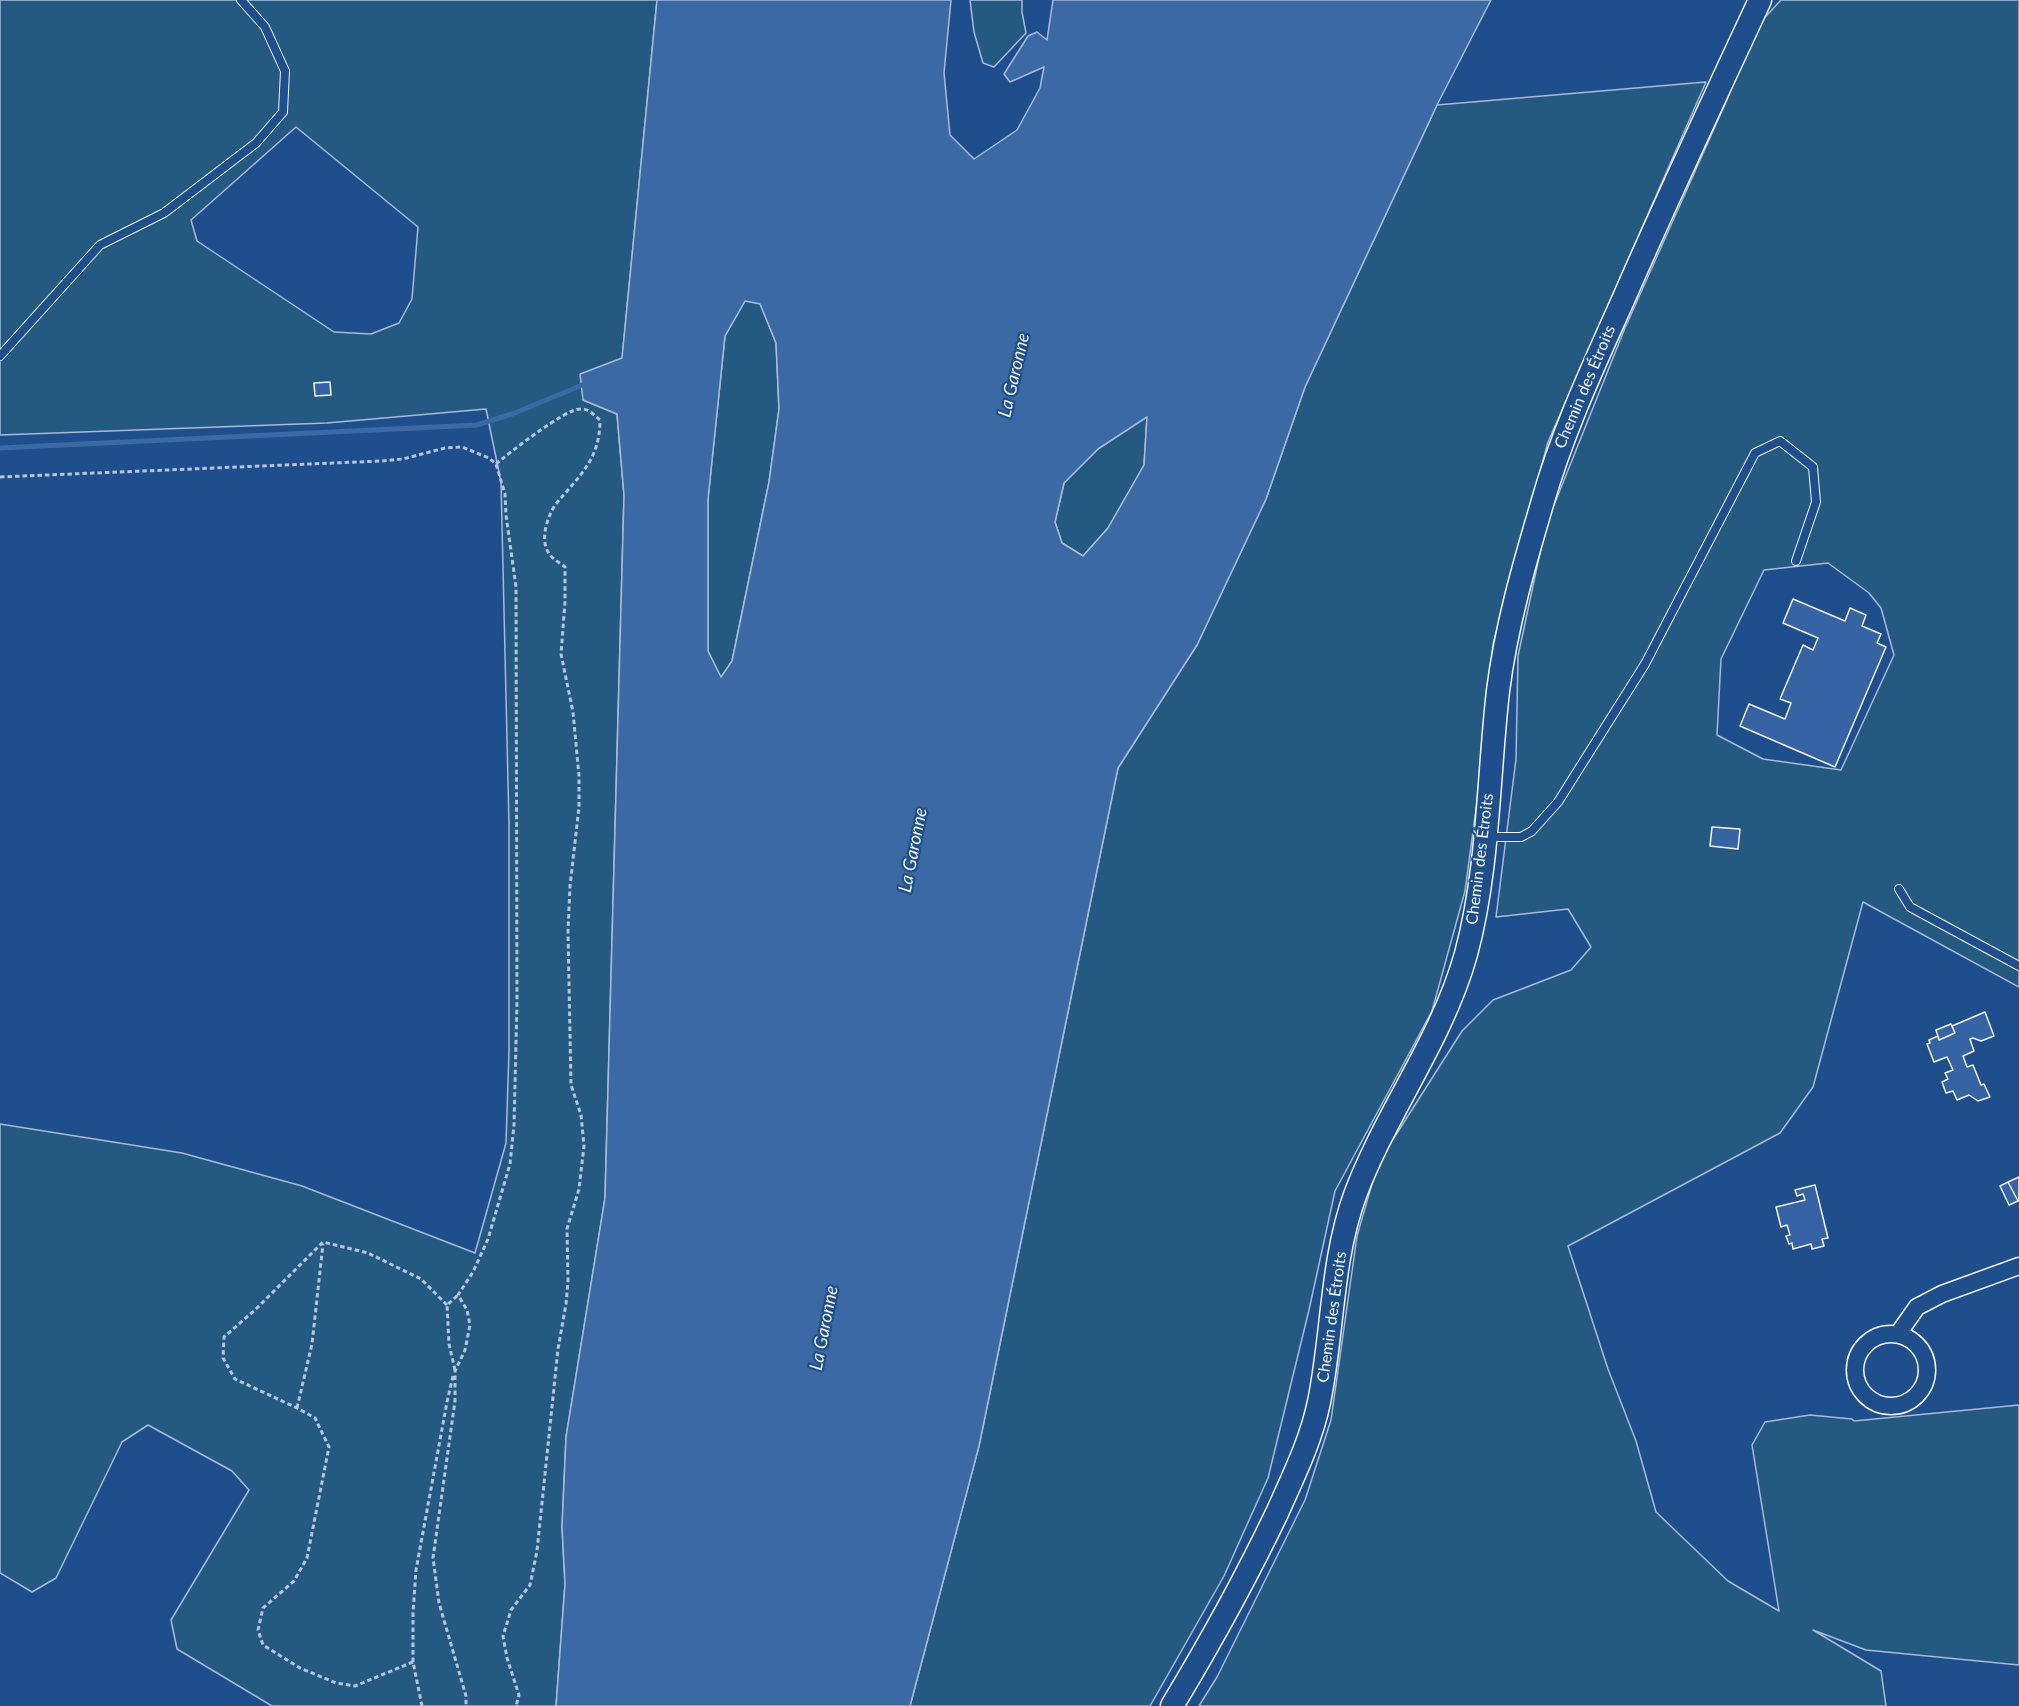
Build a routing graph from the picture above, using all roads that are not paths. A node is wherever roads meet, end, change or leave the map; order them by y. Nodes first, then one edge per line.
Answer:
1 (241, 0) edge
2 (1760, 0) edge
3 (0, 356) edge
4 (1796, 561) dead end
5 (1485, 837) junction
6 (1899, 889) dead end
7 (2019, 966) edge
8 (2019, 1266) edge
9 (1898, 1334) junction
10 (1172, 1706) edge

1 - 3 lane
2 - 5 main road, Chemin des Étroits
4 - 5 lane
5 - 10 main road, Chemin des Étroits
6 - 7 lane
8 - 9 street
9 - 9 street

